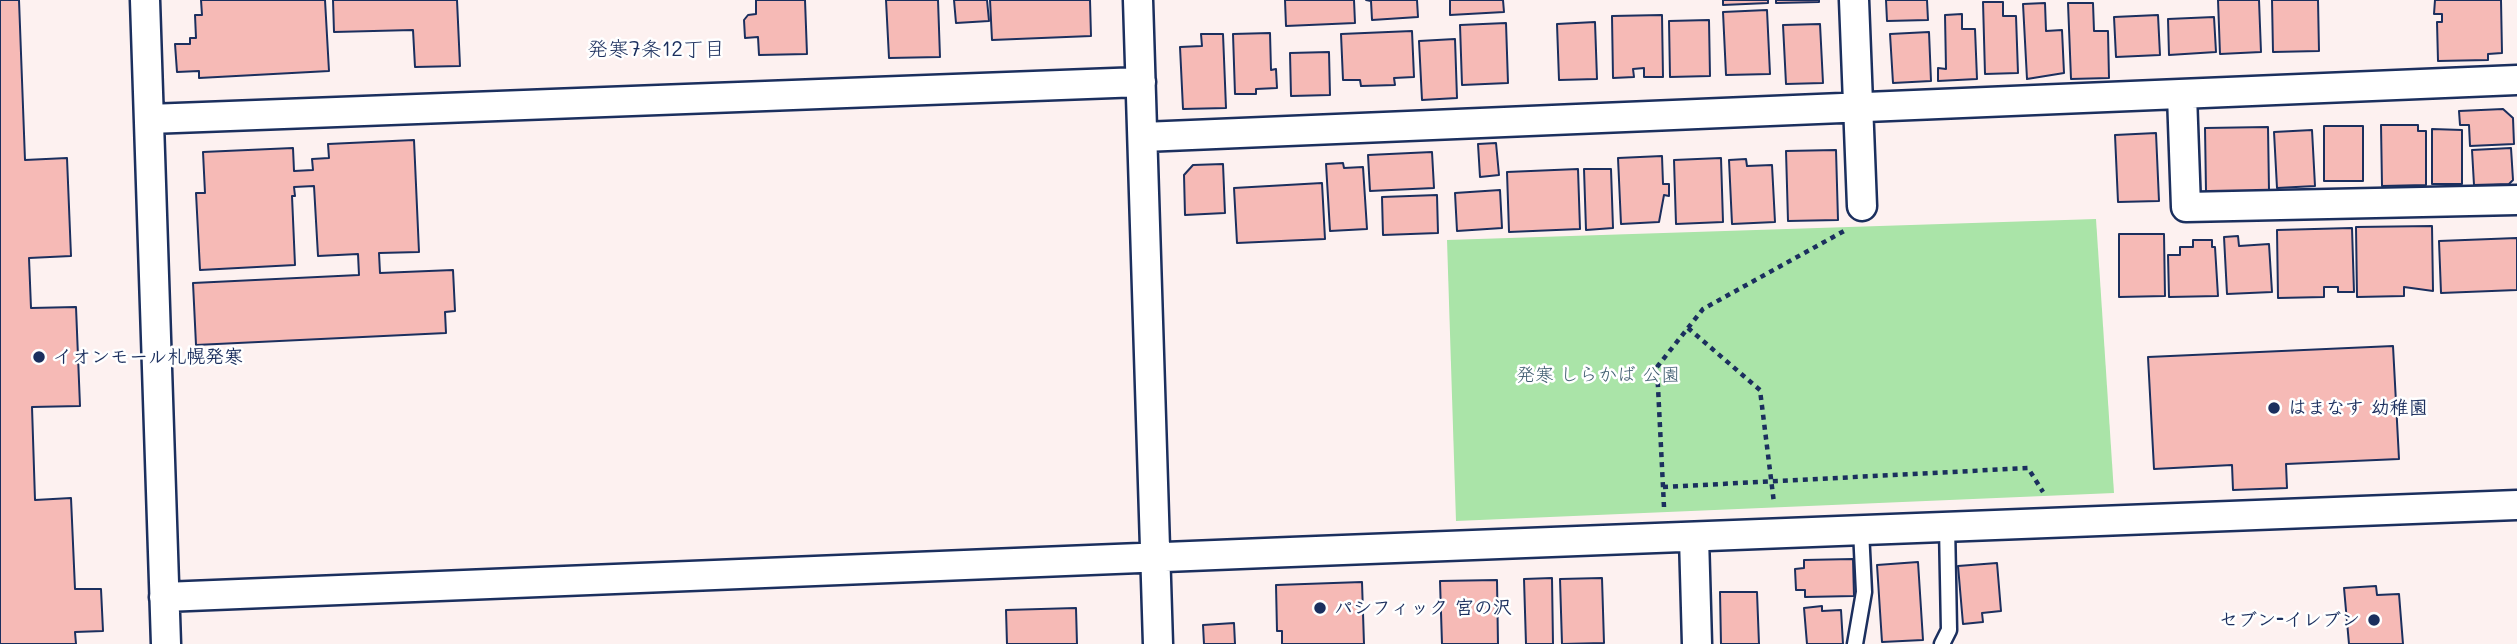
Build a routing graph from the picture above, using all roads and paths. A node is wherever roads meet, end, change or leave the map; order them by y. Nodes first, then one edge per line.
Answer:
1 (145, 0) edge
2 (1138, 0) edge
3 (1854, 0) edge
4 (2517, 80) edge
5 (1141, 82) junction
6 (2182, 95) junction
7 (1858, 109) junction
8 (149, 119) junction
9 (1143, 137) junction
10 (2517, 200) edge
11 (1854, 215) joint
12 (1688, 328) junction
13 (1772, 481) junction
14 (1663, 487) junction
15 (2049, 502) dead end
16 (2517, 506) edge
17 (1774, 512) dead end
18 (1664, 516) dead end
19 (1947, 525) junction
20 (1861, 530) junction
21 (1694, 537) junction
22 (1157, 559) junction
23 (164, 597) junction
24 (166, 644) edge
25 (1158, 644) edge
26 (1697, 644) edge
27 (1855, 644) edge
28 (1942, 644) edge

1 - 8 street
2 - 5 street
3 - 7 street
4 - 6 street
5 - 8 street
5 - 9 street
6 - 7 street
6 - 10 street
7 - 9 street
7 - 11 street
8 - 23 street
9 - 22 street
11 - 12 path
12 - 13 path
12 - 14 path
13 - 14 path
13 - 15 path
13 - 17 path
14 - 18 path
16 - 19 street
19 - 20 street
19 - 28 lane
20 - 21 street
20 - 27 lane
21 - 22 street
21 - 26 street
22 - 23 street
22 - 25 street
23 - 24 street

